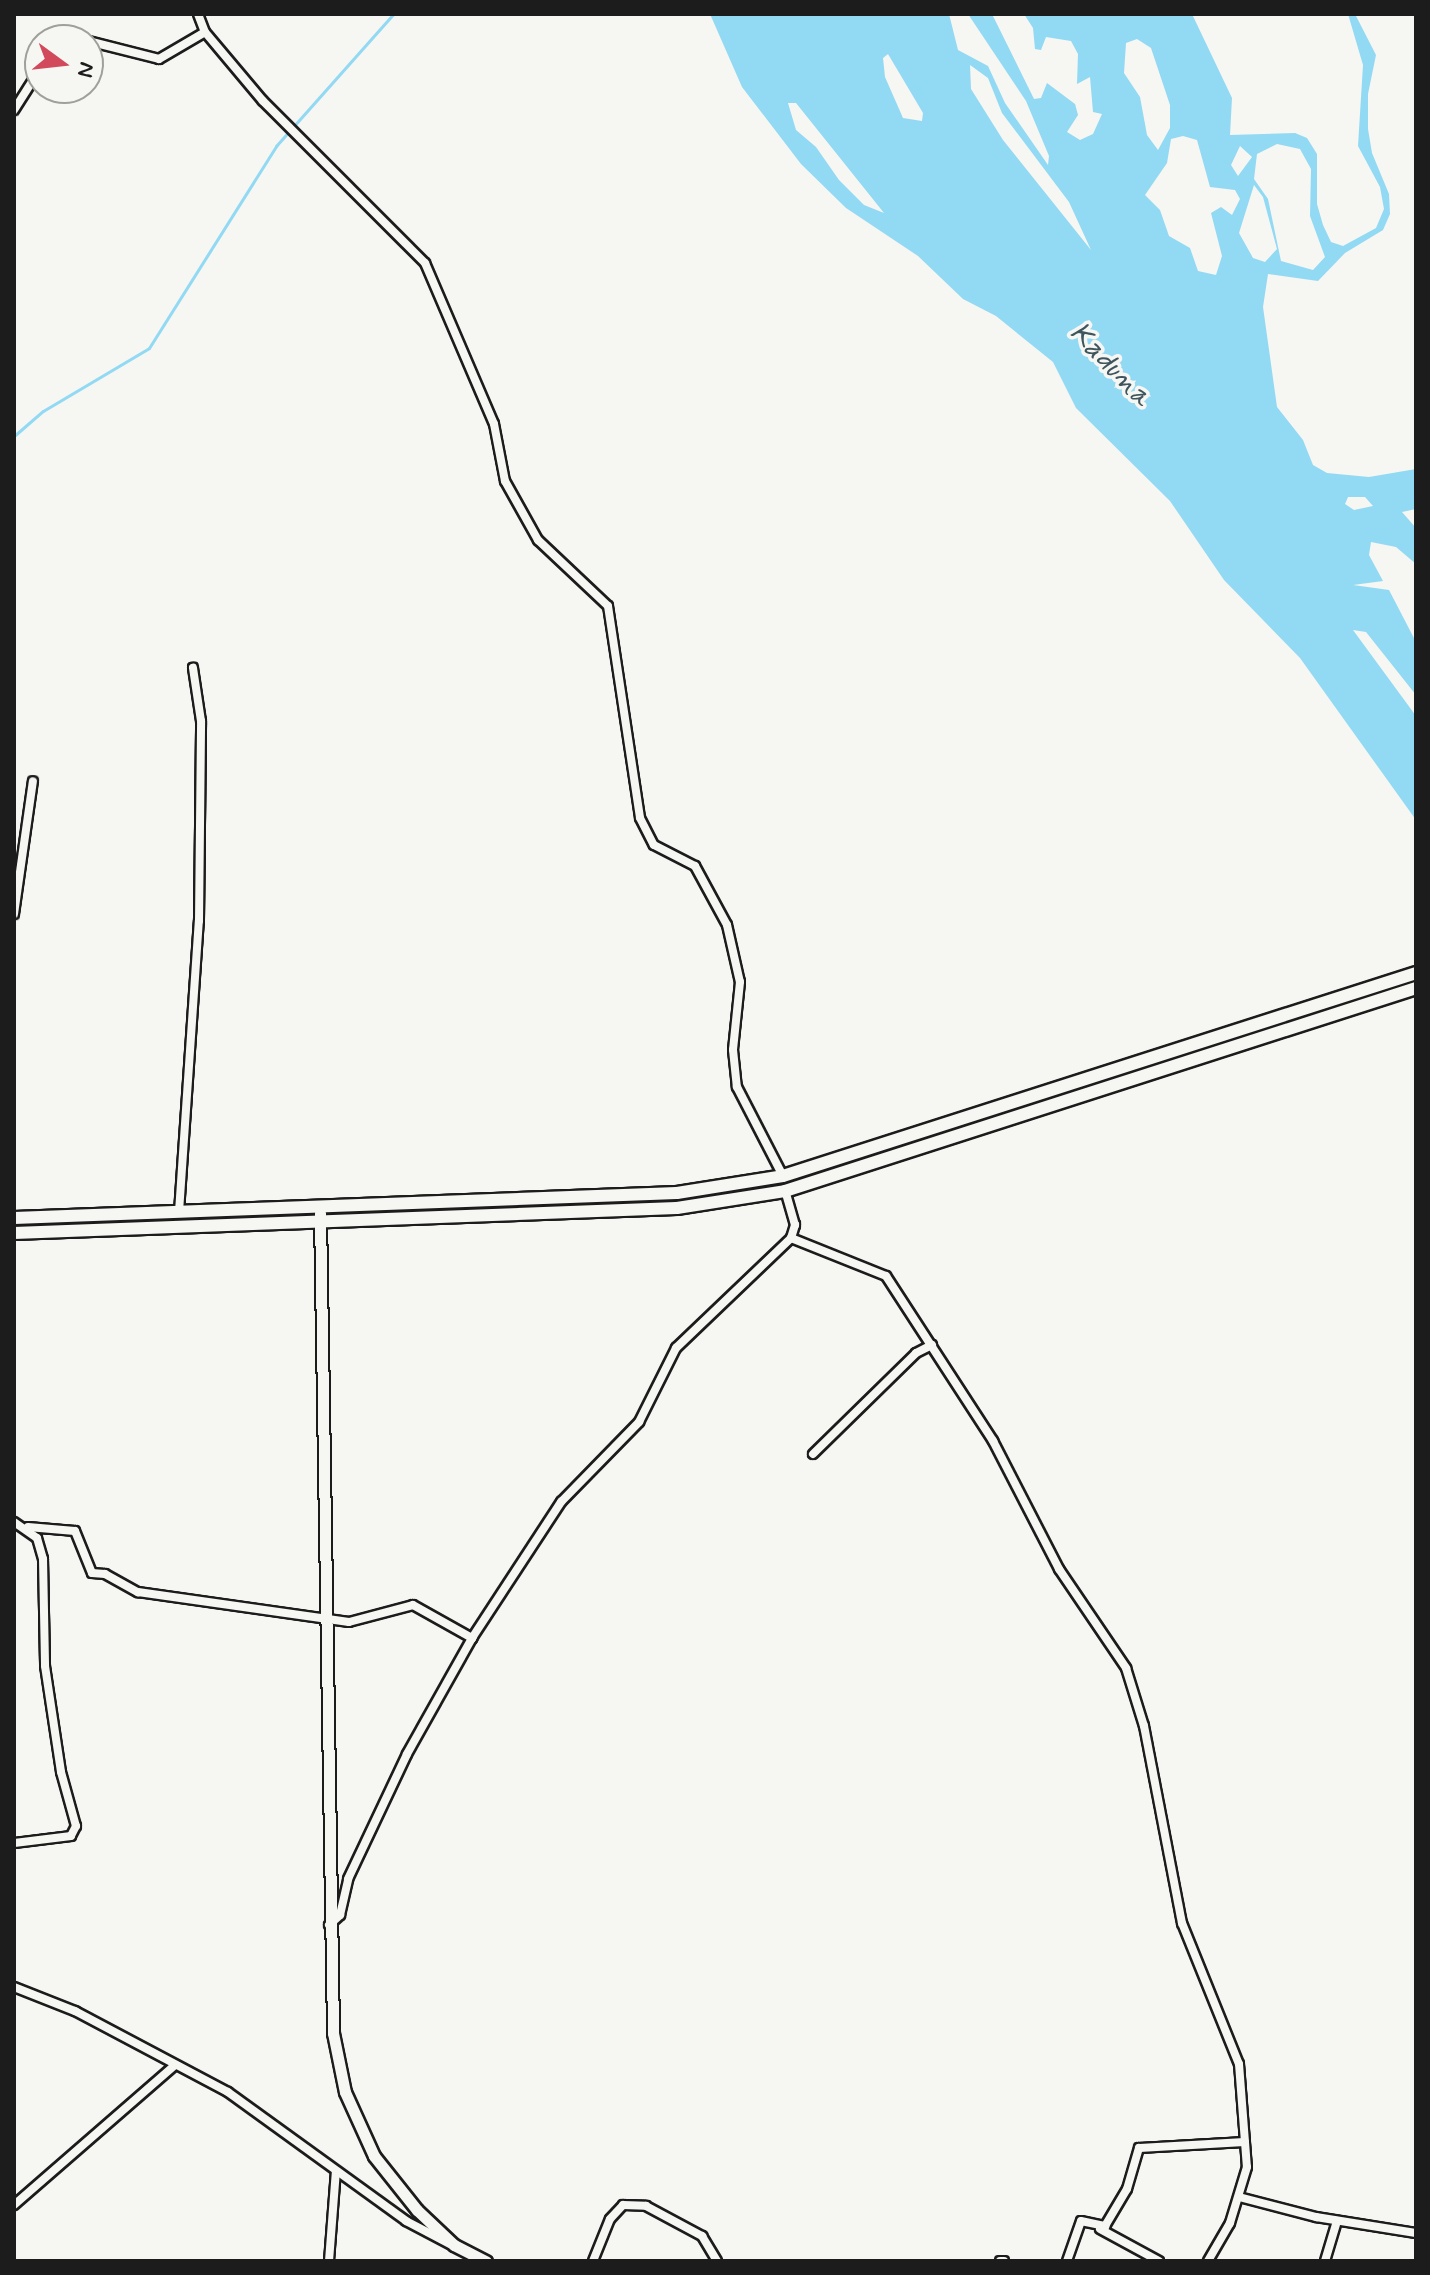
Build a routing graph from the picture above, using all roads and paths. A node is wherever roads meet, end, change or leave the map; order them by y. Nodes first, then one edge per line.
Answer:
1 (198, 14) edge
2 (205, 32) junction
3 (104, 45) edge
4 (193, 668) dead end
5 (33, 781) dead end
6 (14, 914) edge
7 (1416, 973) edge
8 (1416, 988) edge
9 (783, 1176) junction
10 (785, 1191) junction
11 (179, 1212) junction
12 (320, 1214) junction
13 (14, 1218) edge
14 (14, 1233) edge
15 (791, 1238) junction
16 (932, 1345) junction
17 (813, 1454) dead end
18 (14, 1522) edge
19 (28, 1527) junction
20 (324, 1620) junction
21 (472, 1638) junction
22 (14, 1843) edge
23 (328, 1925) junction
24 (14, 1987) edge
25 (175, 2065) junction
26 (1245, 2142) junction
27 (336, 2171) junction
28 (1239, 2197) junction
29 (14, 2205) edge
30 (1081, 2221) junction
31 (1337, 2221) junction
32 (1416, 2233) edge
33 (454, 2245) junction
34 (329, 2261) edge
35 (486, 2261) edge
36 (593, 2261) edge
37 (717, 2261) edge
38 (1067, 2261) edge
39 (1159, 2261) edge
40 (1208, 2261) edge
41 (1325, 2261) edge

1 - 2 street
2 - 3 street
2 - 9 street
4 - 11 street
5 - 6 street
7 - 9 main road
8 - 10 main road
9 - 12 main road
10 - 12 main road
10 - 15 street
11 - 12 main road
11 - 13 main road
12 - 14 main road
12 - 20 main road
15 - 16 street
15 - 21 street
16 - 17 street
16 - 26 street
18 - 19 street
19 - 20 street
19 - 22 street
20 - 21 street
20 - 23 main road
21 - 23 street
23 - 33 main road
24 - 25 street
25 - 27 street
25 - 29 street
26 - 28 street
26 - 30 street
27 - 33 street
27 - 34 street
28 - 31 street
28 - 40 street
30 - 38 street
30 - 39 street
31 - 32 street
31 - 41 street
33 - 35 main road
36 - 37 street

